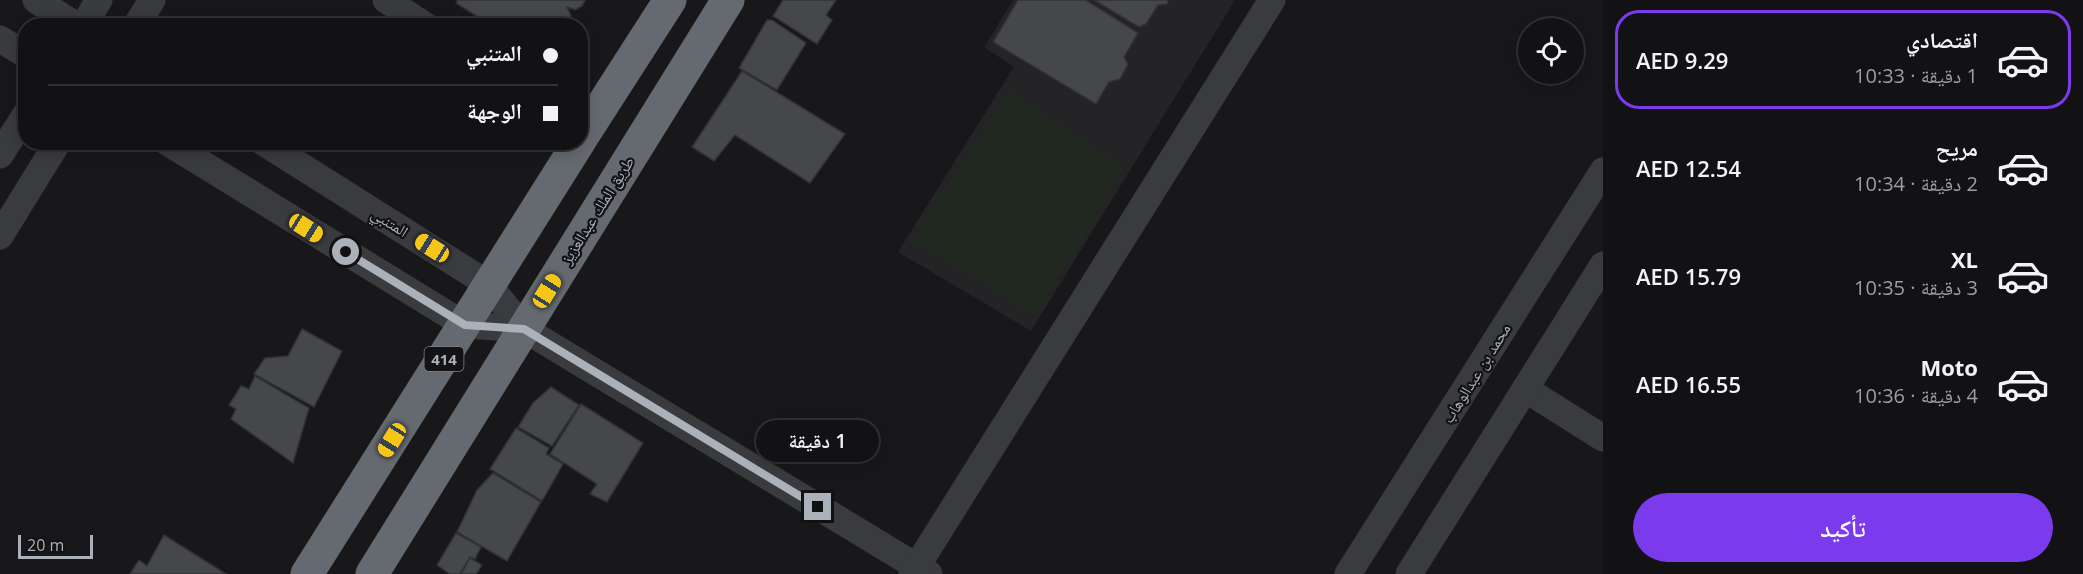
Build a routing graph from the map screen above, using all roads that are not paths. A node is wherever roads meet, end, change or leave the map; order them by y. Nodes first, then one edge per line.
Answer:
1 (36, 0) edge
2 (99, 0) edge
3 (152, 0) edge
4 (386, 0) edge
5 (670, 0) edge
6 (729, 0) edge
7 (1272, 0) edge
8 (64, 18) edge
9 (88, 18) edge
10 (141, 18) edge
11 (414, 18) edge
12 (0, 39) edge
13 (18, 50) edge
14 (588, 124) edge
15 (18, 127) edge
16 (53, 150) edge
17 (180, 150) edge
18 (276, 150) edge
19 (571, 150) edge
20 (0, 155) edge
21 (1603, 171) edge
22 (0, 236) edge
23 (1603, 265) edge
24 (488, 284) junction
25 (465, 325) junction
26 (524, 329) junction
27 (1525, 389) junction
28 (1603, 438) edge
29 (919, 572) edge
30 (307, 574) edge
31 (372, 574) edge
32 (1348, 574) edge
33 (1409, 574) edge

1 - 8 street
2 - 9 street
3 - 10 street
4 - 11 street
5 - 14 highway, 414
6 - 26 highway, طريق الملك عبدالعزيز
7 - 29 street
12 - 13 street
15 - 20 street
16 - 22 street
17 - 25 street
18 - 24 street, المتنبي
19 - 24 highway, 414
21 - 32 street, محمد بن عبدالوهاب
23 - 27 street
24 - 25 highway, 414
24 - 26 street, المتنبي
25 - 26 street
25 - 30 highway, 414
26 - 29 street
26 - 31 highway, طريق الملك عبدالعزيز
27 - 28 street
27 - 33 street

